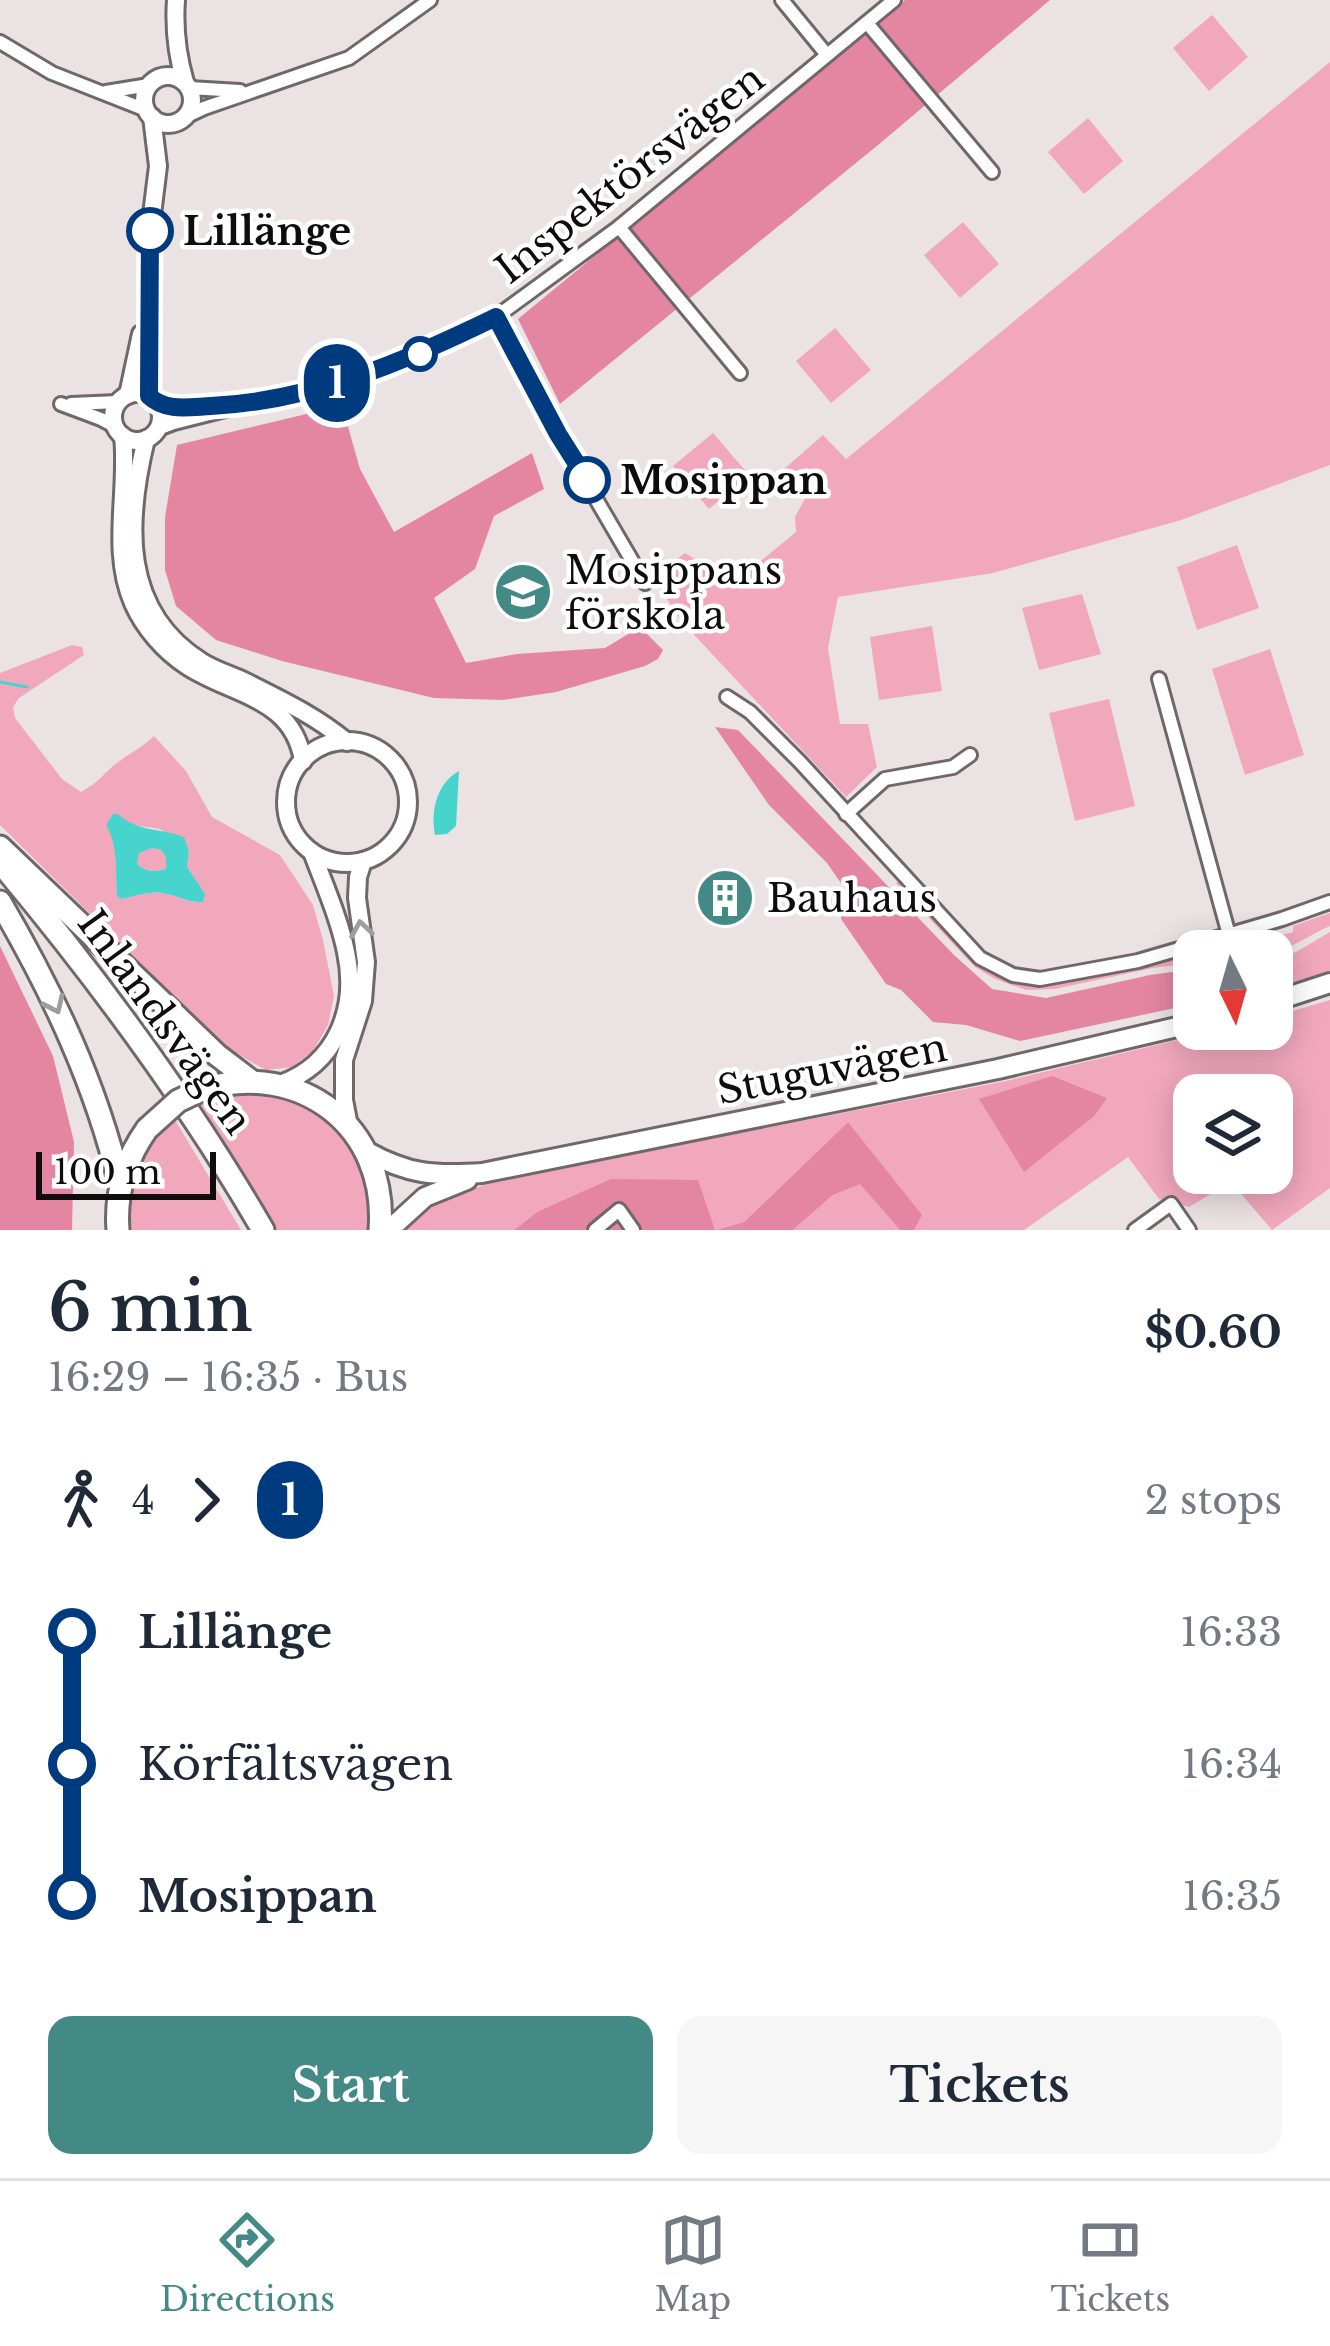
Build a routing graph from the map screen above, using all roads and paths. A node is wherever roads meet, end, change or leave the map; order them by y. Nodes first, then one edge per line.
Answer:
1 (430, 0) edge
2 (782, 0) edge
3 (894, 0) edge
4 (176, 10) edge
5 (866, 23) junction
6 (0, 42) edge
7 (827, 55) junction
8 (153, 81) junction
9 (187, 85) junction
10 (253, 91) junction
11 (105, 93) junction
12 (149, 114) junction
13 (183, 119) junction
14 (158, 166) junction
15 (992, 172) dead end
16 (619, 227) junction
17 (148, 298) junction
18 (496, 317) junction
19 (740, 373) dead end
20 (123, 398) junction
21 (153, 399) junction
22 (248, 404) junction
23 (119, 432) junction
24 (152, 434) junction
25 (645, 583) dead end
26 (1159, 679) dead end
27 (727, 697) dead end
28 (347, 742) junction
29 (970, 755) dead end
30 (303, 761) junction
31 (846, 814) junction
32 (0, 847) edge
33 (311, 851) junction
34 (363, 860) junction
35 (0, 862) edge
36 (0, 878) edge
37 (0, 902) edge
38 (1330, 902) edge
39 (1228, 930) edge
40 (1244, 930) edge
41 (1173, 951) edge
42 (1330, 982) edge
43 (1293, 995) edge
44 (1173, 1028) edge
45 (251, 1081) junction
46 (280, 1084) junction
47 (349, 1126) junction
48 (366, 1151) junction
49 (482, 1173) junction
50 (120, 1184) junction
51 (118, 1230) edge
52 (259, 1230) edge
53 (385, 1230) edge
54 (595, 1230) edge
55 (633, 1230) edge
56 (1135, 1230) edge
57 (1189, 1230) edge

1 - 10 street
2 - 7 street
3 - 5 street, Inspektörsvägen
4 - 8 street
4 - 9 street
5 - 7 street, Inspektörsvägen
5 - 15 street
6 - 11 street
7 - 16 street, Inspektörsvägen
8 - 9 street
8 - 11 street
8 - 12 street
9 - 10 street
9 - 13 street
10 - 13 street
11 - 12 street
12 - 13 street
12 - 14 street
13 - 14 street
14 - 17 street
16 - 18 street, Inspektörsvägen
16 - 19 street
17 - 20 street
17 - 21 street
18 - 22 street, Inspektörsvägen
18 - 25 street
20 - 21 street
20 - 23 street
20 - 23 street
21 - 22 street, Inspektörsvägen
21 - 24 street
22 - 24 street, Inspektörsvägen
23 - 24 street
23 - 30 street
24 - 28 street
26 - 39 street
27 - 31 street
28 - 30 street
28 - 34 street
29 - 31 street
30 - 33 street
31 - 41 street
32 - 45 highway
33 - 34 street
33 - 46 street
47 -> 34 street
35 - 52 highway, Inlandsvägen
36 - 52 highway, Inlandsvägen
37 -> 50 highway
38 - 40 street
42 - 43 main road
44 - 49 main road, Stuguvägen
45 - 46 highway
45 - 50 highway, bridge
46 - 47 highway
47 - 48 highway
48 - 49 main road, Stuguvägen
48 - 53 highway
49 - 53 main road, Stuguvägen
50 - 51 highway
54 - 55 street
56 - 57 street

